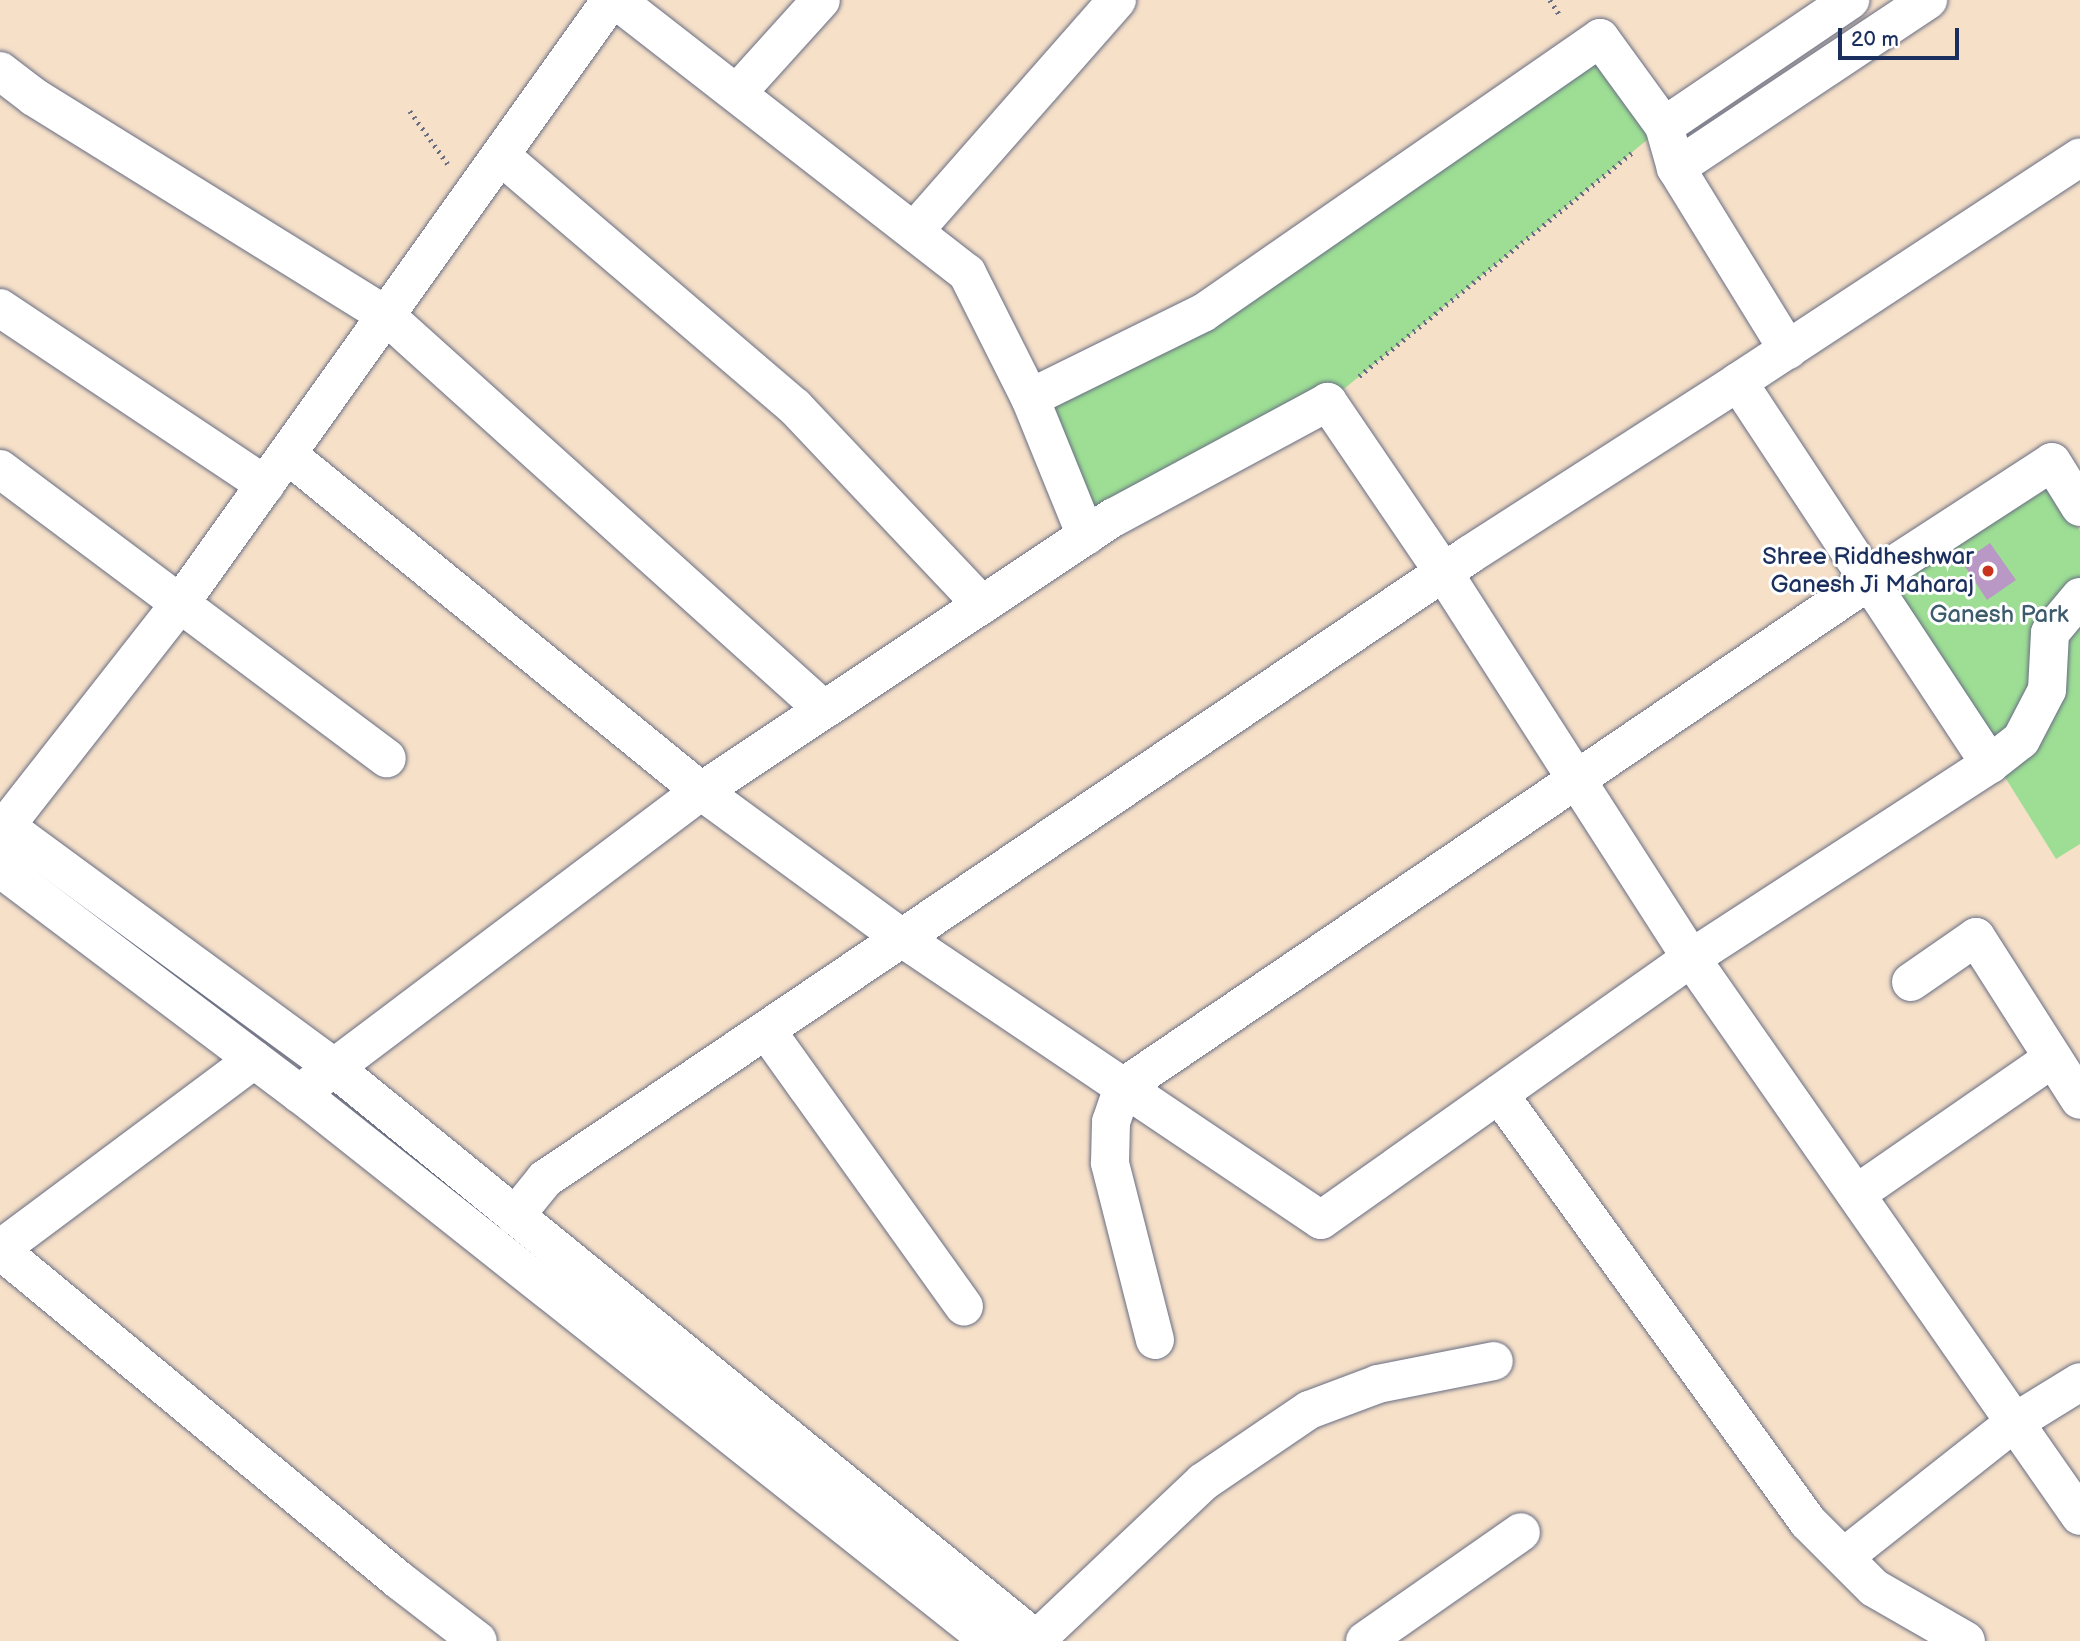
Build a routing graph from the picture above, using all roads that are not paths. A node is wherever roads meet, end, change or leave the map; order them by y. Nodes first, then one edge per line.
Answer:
1 (614, 0) edge
2 (821, 0) edge
3 (1117, 0) edge
4 (1850, 0) edge
5 (1928, 0) edge
6 (0, 71) edge
7 (737, 93) junction
8 (1664, 126) junction
9 (500, 156) junction
10 (2080, 157) edge
11 (1676, 169) junction
12 (915, 230) junction
13 (0, 309) edge
14 (383, 313) junction
15 (1788, 350) junction
16 (1738, 382) junction
17 (1030, 398) junction
18 (287, 454) junction
19 (0, 469) edge
20 (265, 485) junction
21 (2080, 507) edge
22 (1086, 536) junction
23 (1444, 573) junction
24 (1869, 581) junction
25 (2080, 597) edge
26 (982, 605) junction
27 (179, 606) junction
28 (824, 710) junction
29 (387, 758) dead end
30 (1990, 764) junction
31 (1576, 778) junction
32 (701, 792) junction
33 (2, 827) edge
34 (0, 868) edge
35 (902, 938) junction
36 (1691, 958) junction
37 (1911, 982) dead end
38 (766, 1030) junction
39 (2053, 1058) junction
40 (254, 1060) junction
41 (333, 1067) junction
42 (1123, 1087) junction
43 (299, 1094) junction
44 (1499, 1094) junction
45 (2080, 1100) edge
46 (1856, 1194) junction
47 (515, 1216) junction
48 (0, 1250) edge
49 (964, 1307) dead end
50 (1155, 1340) dead end
51 (1494, 1361) dead end
52 (2080, 1382) edge
53 (2015, 1422) junction
54 (2080, 1516) edge
55 (1521, 1532) dead end
56 (1843, 1558) junction
57 (454, 1636) edge
58 (1037, 1640) edge
59 (990, 1641) edge
60 (1365, 1641) edge
61 (1966, 1641) edge

1 - 7 street
1 - 9 street
2 - 7 street
3 - 12 street
4 - 8 street
5 - 11 street
6 - 14 street
7 - 12 street
8 - 11 street
8 - 17 street
9 - 14 street
9 - 26 street
10 - 15 street
11 - 15 street
12 - 17 street
13 - 20 street
14 - 18 street
14 - 28 street
15 - 16 street
16 - 23 street
16 - 24 street
17 - 22 street
18 - 20 street
18 - 32 street
19 - 27 street
20 - 27 street
21 - 24 street
22 - 23 street
22 - 26 street
23 - 31 street
23 - 35 street
24 - 30 street
24 - 31 street
25 - 30 street
26 - 28 street
27 - 29 street
27 - 33 street
28 - 32 street
30 - 36 street
31 - 36 street
31 - 42 street
32 - 35 street
32 - 41 street
33 - 41 street
34 - 40 street
35 - 38 street
35 - 42 street
36 - 44 street
36 - 46 street
37 - 39 street
38 - 47 street
38 - 49 street
39 - 45 street
39 - 46 street
40 - 43 street
40 - 48 street
41 - 43 street
41 - 47 street
42 - 44 street
42 - 50 street
43 - 59 street
44 - 56 street
46 - 53 street
47 - 58 street
48 - 57 street
51 - 58 street
52 - 53 street
53 - 54 street
53 - 56 street
55 - 60 street
56 - 61 street

